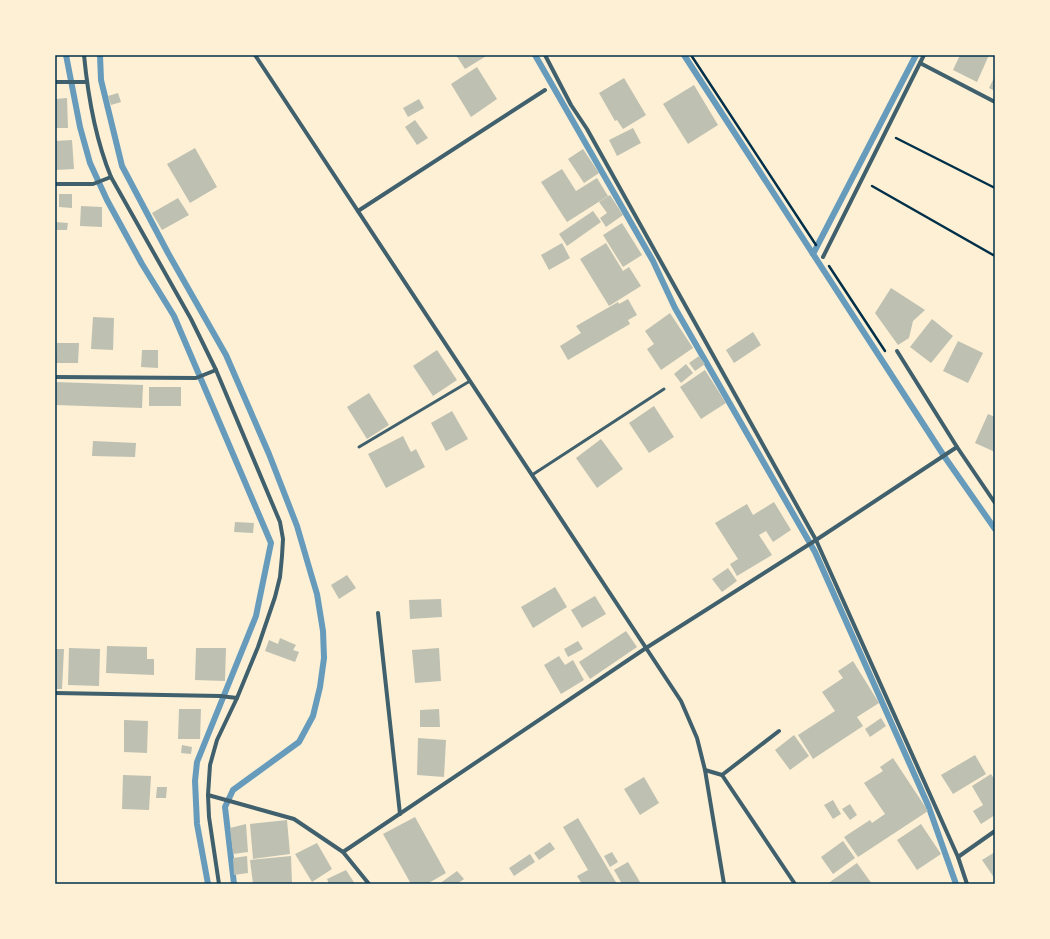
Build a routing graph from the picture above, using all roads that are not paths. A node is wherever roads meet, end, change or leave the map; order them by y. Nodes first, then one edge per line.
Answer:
1 (84, 55) edge
2 (255, 55) edge
3 (545, 55) edge
4 (924, 55) edge
5 (920, 63) junction
6 (55, 82) edge
7 (86, 82) junction
8 (545, 90) dead end
9 (995, 102) edge
10 (111, 177) junction
11 (55, 184) edge
12 (358, 211) junction
13 (823, 257) road end
14 (897, 351) dead end
15 (216, 370) junction
16 (55, 377) edge
17 (470, 381) junction
18 (664, 389) dead end
19 (359, 447) dead end
20 (957, 447) junction
21 (532, 475) junction
22 (995, 503) edge
23 (814, 541) junction
24 (378, 613) dead end
25 (646, 648) junction
26 (55, 694) edge
27 (237, 698) junction
28 (779, 731) dead end
29 (705, 770) junction
30 (722, 775) junction
31 (208, 795) junction
32 (400, 814) junction
33 (995, 831) edge
34 (342, 852) junction
35 (958, 857) junction
36 (219, 884) edge
37 (368, 884) edge
38 (724, 884) edge
39 (795, 884) edge
40 (967, 884) edge

1 - 7 street
2 - 12 street
3 - 23 street
4 - 5 street
5 - 9 street
5 - 13 street
6 - 7 street
7 - 10 street
8 - 12 street
10 - 11 street
10 - 15 street
12 - 17 street
14 - 20 street
15 - 16 street
15 - 27 street
17 - 19 lane
17 - 21 street
18 - 21 lane
20 - 22 street
20 - 23 street
21 - 25 street
23 - 25 street
23 - 35 street
24 - 32 street
25 - 29 street
25 - 32 street
26 - 27 street
27 - 31 street
28 - 30 street
29 - 30 street
29 - 38 street
30 - 39 street
31 - 34 street
31 - 36 street
32 - 34 street
33 - 35 street
34 - 37 street
35 - 40 street

